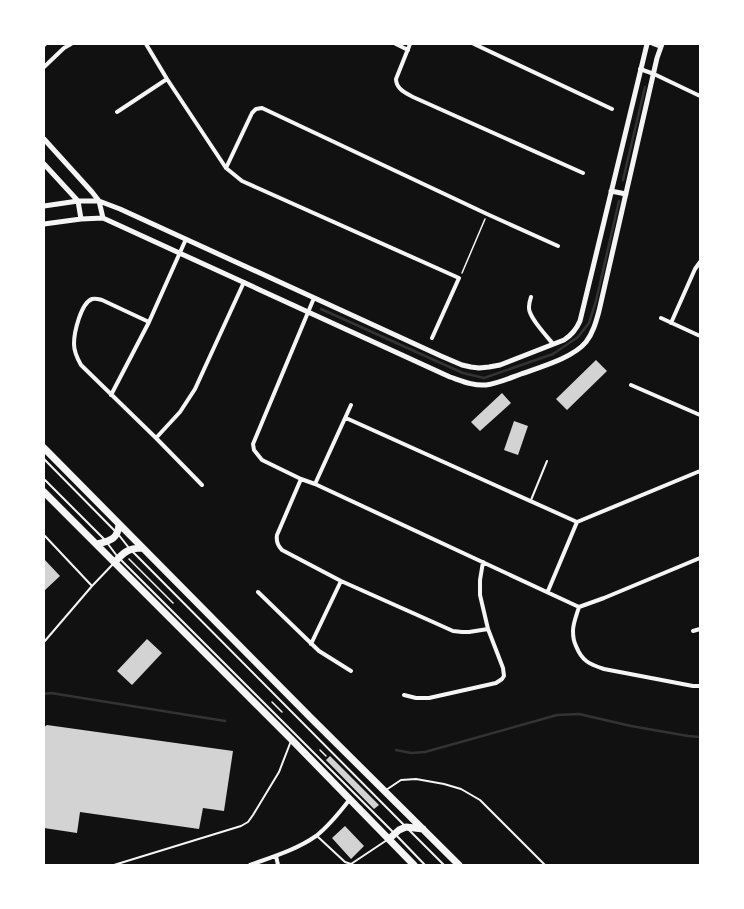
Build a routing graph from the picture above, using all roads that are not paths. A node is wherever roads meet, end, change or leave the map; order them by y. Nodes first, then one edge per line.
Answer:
1 (61, 44) edge
2 (71, 44) edge
3 (146, 44) edge
4 (396, 44) edge
5 (410, 44) edge
6 (474, 44) edge
7 (647, 44) edge
8 (653, 44) edge
9 (661, 46) edge
10 (64, 48) junction
11 (408, 50) junction
12 (44, 67) edge
13 (640, 69) junction
14 (654, 74) junction
15 (167, 79) junction
16 (700, 96) edge
17 (612, 109) dead end
18 (117, 112) dead end
19 (44, 138) edge
20 (44, 164) edge
21 (226, 168) junction
22 (582, 173) dead end
23 (611, 191) junction
24 (626, 194) junction
25 (78, 201) junction
26 (99, 201) junction
27 (44, 206) edge
28 (103, 218) junction
29 (81, 219) junction
30 (44, 224) edge
31 (186, 239) junction
32 (558, 246) dead end
33 (180, 253) junction
34 (700, 262) edge
35 (244, 282) junction
36 (531, 297) dead end
37 (314, 298) junction
38 (309, 312) junction
39 (660, 318) dead end
40 (149, 322) junction
41 (671, 323) junction
42 (700, 336) edge
43 (432, 338) dead end
44 (553, 344) junction
45 (631, 385) dead end
46 (111, 395) junction
47 (351, 404) dead end
48 (700, 415) edge
49 (346, 418) junction
50 (156, 438) junction
51 (44, 448) edge
52 (44, 459) edge
53 (547, 461) dead end
54 (700, 471) edge
55 (44, 479) edge
56 (301, 480) junction
57 (315, 484) junction
58 (202, 485) dead end
59 (44, 492) edge
60 (531, 501) junction
61 (577, 522) junction
62 (119, 524) junction
63 (117, 534) junction
64 (44, 535) edge
65 (106, 542) junction
66 (97, 544) junction
67 (142, 548) junction
68 (129, 553) junction
69 (700, 558) edge
70 (117, 560) junction
71 (483, 562) junction
72 (341, 581) junction
73 (92, 586) junction
74 (258, 592) dead end
75 (548, 592) junction
76 (579, 607) junction
77 (488, 629) junction
78 (700, 629) edge
79 (693, 631) dead end
80 (44, 642) edge
81 (311, 644) junction
82 (351, 671) dead end
83 (700, 686) edge
84 (404, 695) dead end
85 (292, 740) junction
86 (385, 791) junction
87 (350, 799) junction
88 (406, 827) junction
89 (423, 829) junction
90 (316, 836) junction
91 (392, 837) junction
92 (276, 856) junction
93 (114, 865) edge
94 (250, 865) edge
95 (278, 865) edge
96 (414, 865) edge
97 (425, 865) edge
98 (444, 865) edge
99 (459, 865) edge
100 (545, 865) edge

1 - 10 street
2 - 10 street
3 - 15 street
4 - 11 street
5 - 11 street
6 - 17 street
7 - 13 street
8 - 9 street
9 - 14 street
10 - 12 street
11 - 22 street
13 - 14 street
13 - 23 street
14 - 16 street
14 - 24 street
15 - 18 street
15 - 21 street
19 - 26 street
20 - 25 street
21 - 32 street
21 - 43 street
23 - 24 street
23 - 44 street
24 - 38 street
25 - 26 street
25 - 27 street
25 - 29 street
26 - 28 street
26 - 31 street
28 - 29 street
28 - 33 street
29 - 30 street
31 - 33 street
31 - 37 street
33 - 35 street
33 - 40 street
34 - 41 street
35 - 38 street
35 - 50 street
36 - 44 street
37 - 38 street
37 - 44 street
38 - 56 street
39 - 41 street
40 - 46 street
40 - 46 street
41 - 42 street
45 - 48 street
46 - 50 street
47 - 49 street
49 - 57 street
49 - 60 street
50 - 58 street
51 - 62 main road
52 - 63 lane
53 - 60 lane
54 - 61 street
55 - 65 lane
56 - 57 street
56 - 72 street
57 - 71 street
59 - 66 main road
60 - 61 street
61 - 75 street
62 - 63 main road
62 - 67 main road
63 - 65 main road
63 - 68 lane
64 - 73 lane
65 - 66 main road
65 - 70 lane
66 - 70 main road
67 - 68 main road
67 - 86 main road
68 - 70 main road
68 - 88 lane
69 - 76 street
70 - 73 lane
70 - 85 main road
70 - 91 lane
71 - 75 street
71 - 77 street
72 - 77 street
72 - 81 street
73 - 80 lane
74 - 81 street
75 - 76 street
76 - 83 street
77 - 84 street
78 - 79 street
81 - 82 street
85 - 87 main road
85 - 93 lane
86 - 89 main road
86 - 100 lane
87 - 90 street
87 - 91 main road
88 - 89 main road
88 - 91 main road
88 - 98 lane
89 - 99 main road
90 - 91 lane
90 - 92 street
91 - 96 main road
91 - 97 lane
92 - 94 street
92 - 95 street

